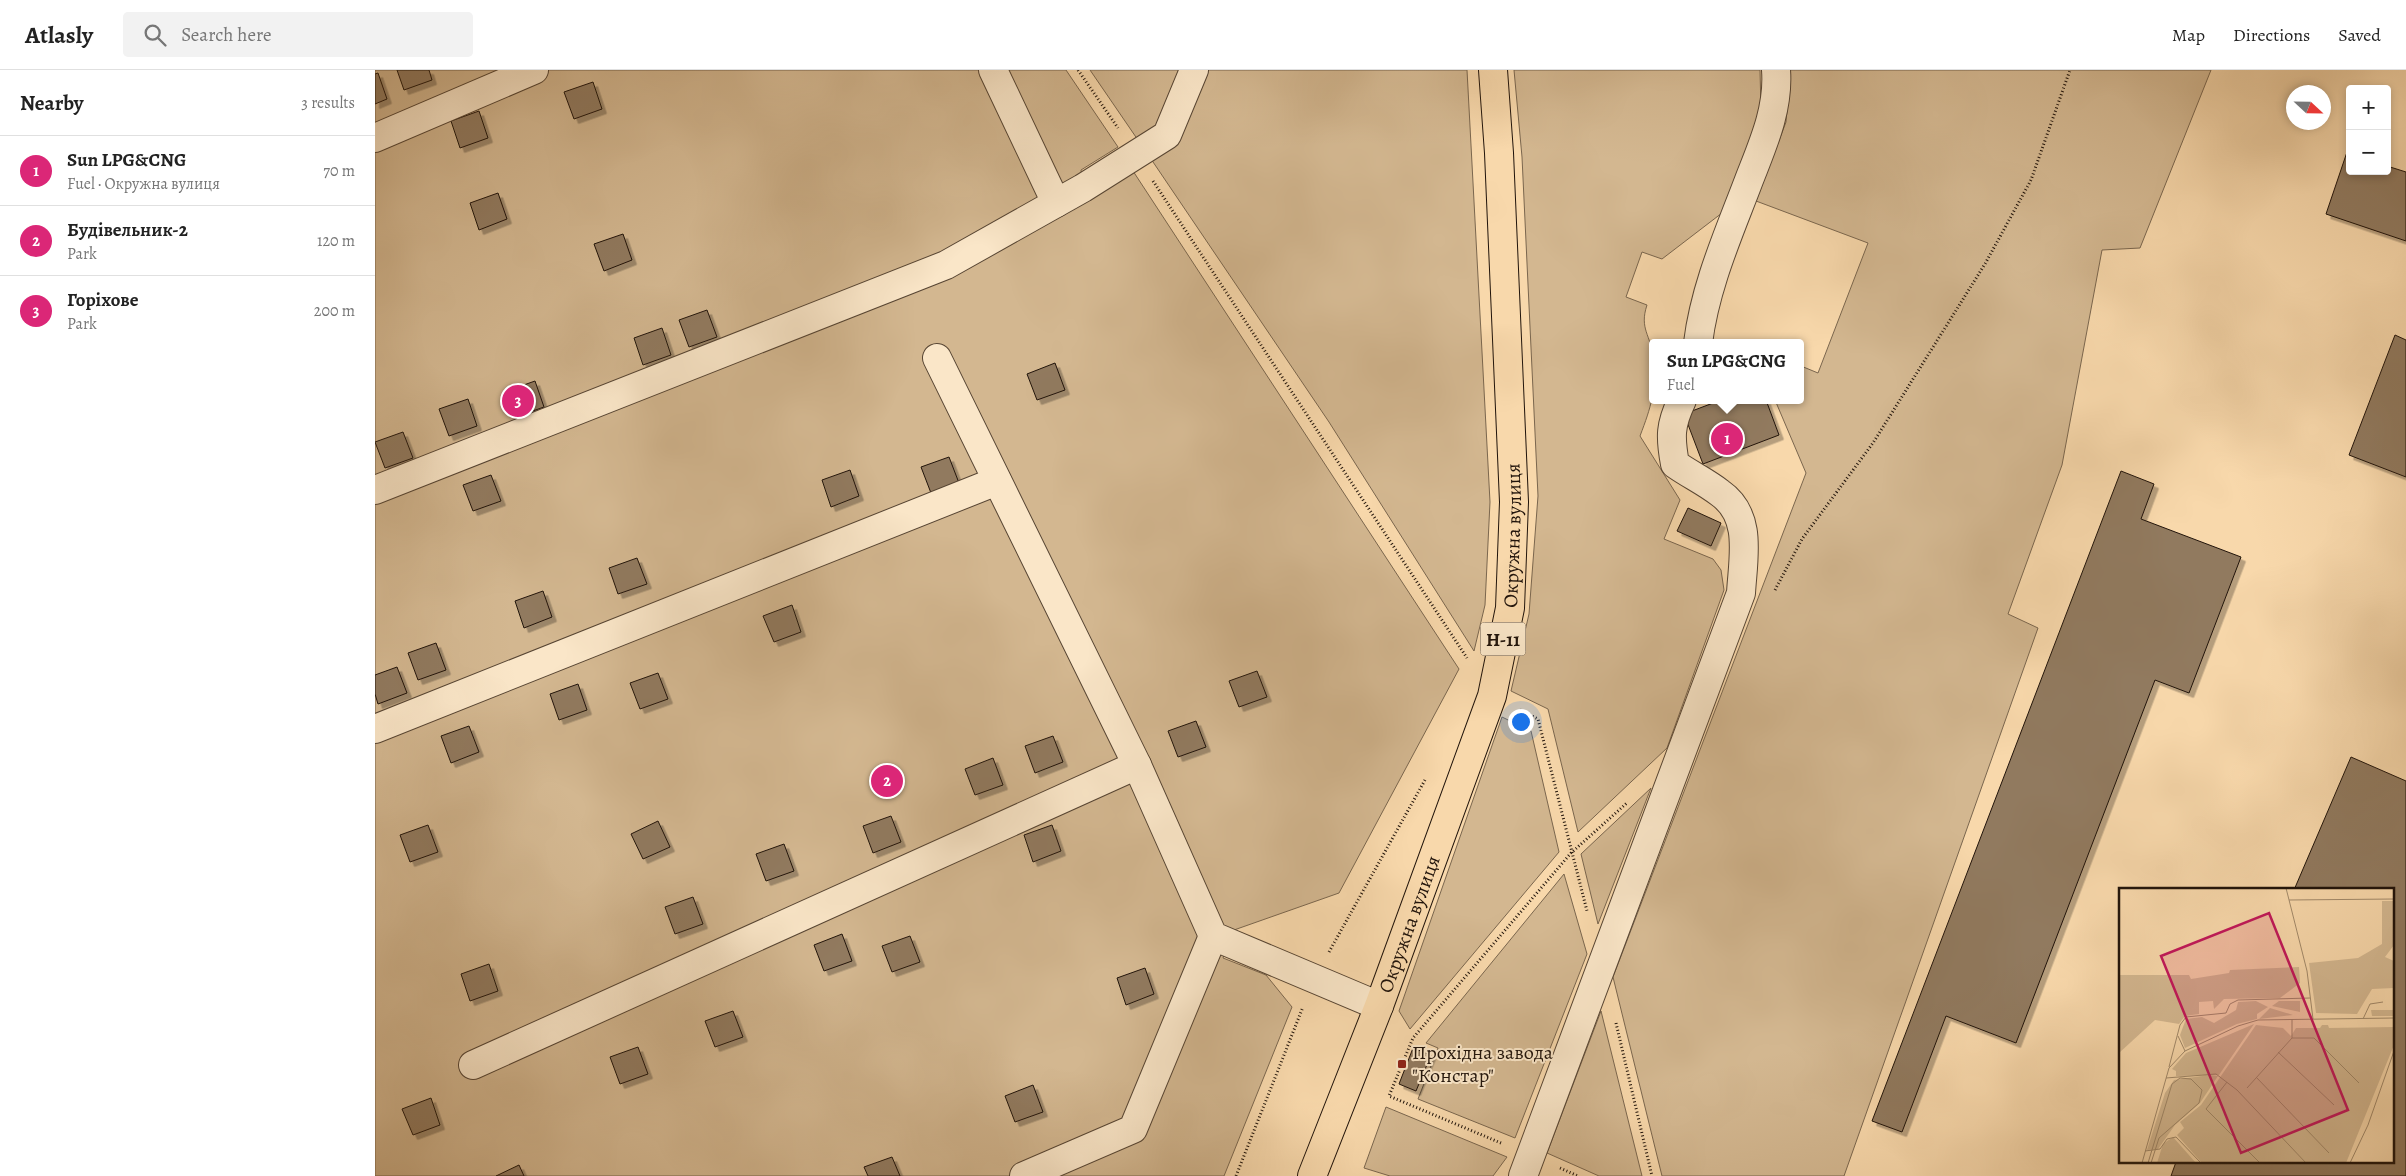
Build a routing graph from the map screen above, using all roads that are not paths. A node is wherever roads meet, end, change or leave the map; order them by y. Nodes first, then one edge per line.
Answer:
1 (534, 70) edge
2 (993, 70) edge
3 (1194, 70) edge
4 (1493, 70) edge
5 (1776, 70) edge
6 (375, 138) edge
7 (1056, 203) junction
8 (1699, 339) edge
9 (937, 358) dead end
10 (1680, 404) edge
11 (997, 480) junction
12 (375, 490) edge
13 (375, 729) edge
14 (1137, 765) junction
15 (1213, 936) junction
16 (1379, 1006) junction
17 (473, 1065) dead end
18 (1527, 1166) edge
19 (1024, 1176) edge
20 (1312, 1176) edge

1 - 6 lane
2 - 7 lane
3 - 7 lane
4 - 16 main road, Окружна вулиця / Н-11
5 - 8 lane
7 - 12 lane
9 - 11 lane
10 - 18 lane
11 - 13 lane
11 - 14 lane
14 - 15 lane
14 - 17 lane
15 - 16 lane
15 - 19 lane
16 - 20 main road, Окружна вулиця / Н-11

